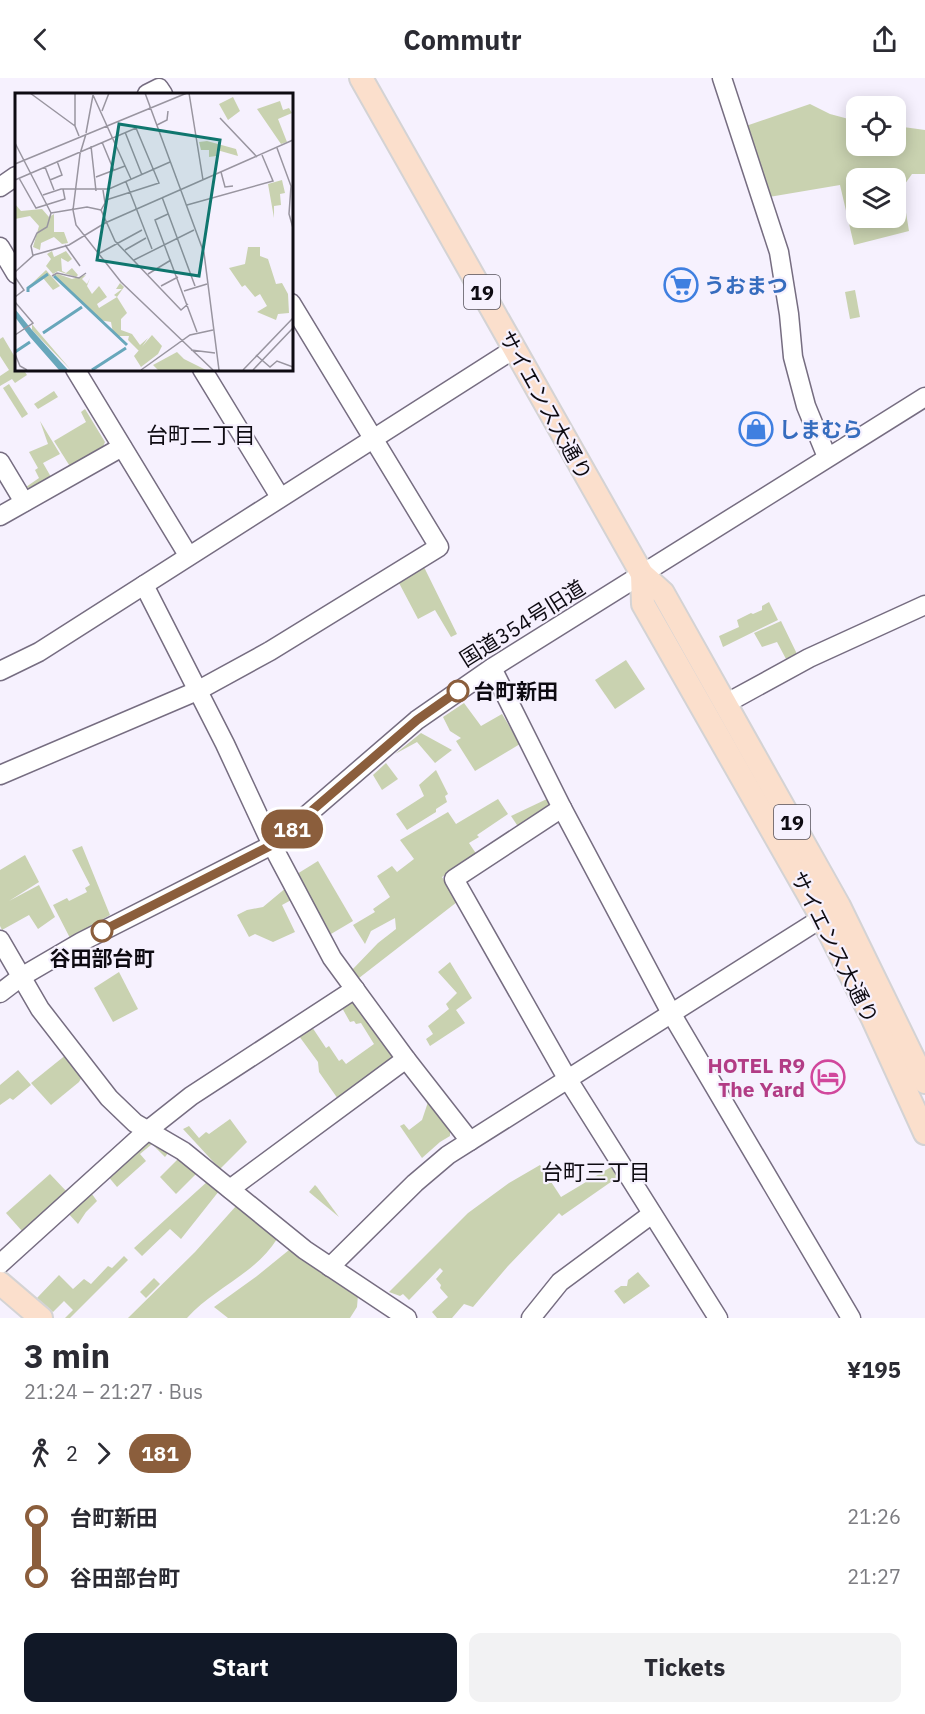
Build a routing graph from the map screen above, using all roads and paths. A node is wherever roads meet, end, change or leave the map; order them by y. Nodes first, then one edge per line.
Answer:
1 (361, 78) edge
2 (722, 78) edge
3 (149, 93) edge
4 (162, 93) edge
5 (15, 177) edge
6 (0, 187) edge
7 (0, 247) edge
8 (15, 272) edge
9 (292, 305) edge
10 (514, 349) junction
11 (76, 370) edge
12 (203, 370) edge
13 (925, 397) edge
14 (374, 437) junction
15 (122, 447) junction
16 (827, 458) junction
17 (0, 462) edge
18 (280, 497) junction
19 (24, 502) junction
20 (0, 516) edge
21 (188, 555) junction
22 (642, 574) junction
23 (144, 585) junction
24 (925, 605) edge
25 (492, 668) junction
26 (0, 671) edge
27 (197, 691) junction
28 (725, 704) junction
29 (0, 775) edge
30 (562, 808) junction
31 (272, 845) junction
32 (822, 918) junction
33 (0, 940) edge
34 (21, 977) junction
35 (355, 989) junction
36 (0, 993) edge
37 (670, 1013) junction
38 (406, 1059) junction
39 (567, 1078) junction
40 (925, 1082) edge
41 (918, 1100) edge
42 (148, 1130) junction
43 (925, 1133) edge
44 (470, 1141) junction
45 (230, 1190) junction
46 (652, 1214) junction
47 (0, 1264) edge
48 (330, 1268) junction
49 (0, 1283) edge
50 (41, 1318) edge
51 (407, 1318) edge
52 (531, 1318) edge
53 (718, 1318) edge
54 (851, 1318) edge

1 - 10 main road, サイエンス大通り / 19
2 - 16 street
3 - 4 street
5 - 6 street
7 - 8 street
9 - 14 street
10 - 14 street
10 - 22 main road, サイエンス大通り / 19
11 - 15 street
12 - 18 street
13 - 16 street, 国道354号旧道
14 - 18 street
14 - 27 street
15 - 19 street
15 - 21 street
16 - 22 street, 国道354号旧道
17 - 19 street
18 - 21 street
19 - 20 street
21 - 23 street
22 - 25 street, 国道354号旧道
22 - 28 main road, サイエンス大通り / 19
22 - 32 main road, サイエンス大通り / 19
23 - 26 street
23 - 27 street
24 - 28 street
25 - 30 street
25 - 31 street, 国道354号旧道
27 - 29 street
27 - 31 street
28 - 40 main road, サイエンス大通り / 19
30 - 37 street
30 - 39 street
31 - 34 street, 国道354号旧道
31 - 35 street
32 - 37 street
32 - 41 main road, サイエンス大通り / 19
33 - 34 street
34 - 36 street, 国道354号旧道
34 - 42 street
35 - 38 street
35 - 42 street
37 - 39 street
37 - 54 street
38 - 44 street
38 - 45 street
39 - 44 street
39 - 46 street
41 - 43 main road, サイエンス大通り / 19
42 - 45 street
42 - 47 street
44 - 48 street
45 - 48 street
46 - 52 street
46 - 53 street
48 - 51 street
49 - 50 main road

